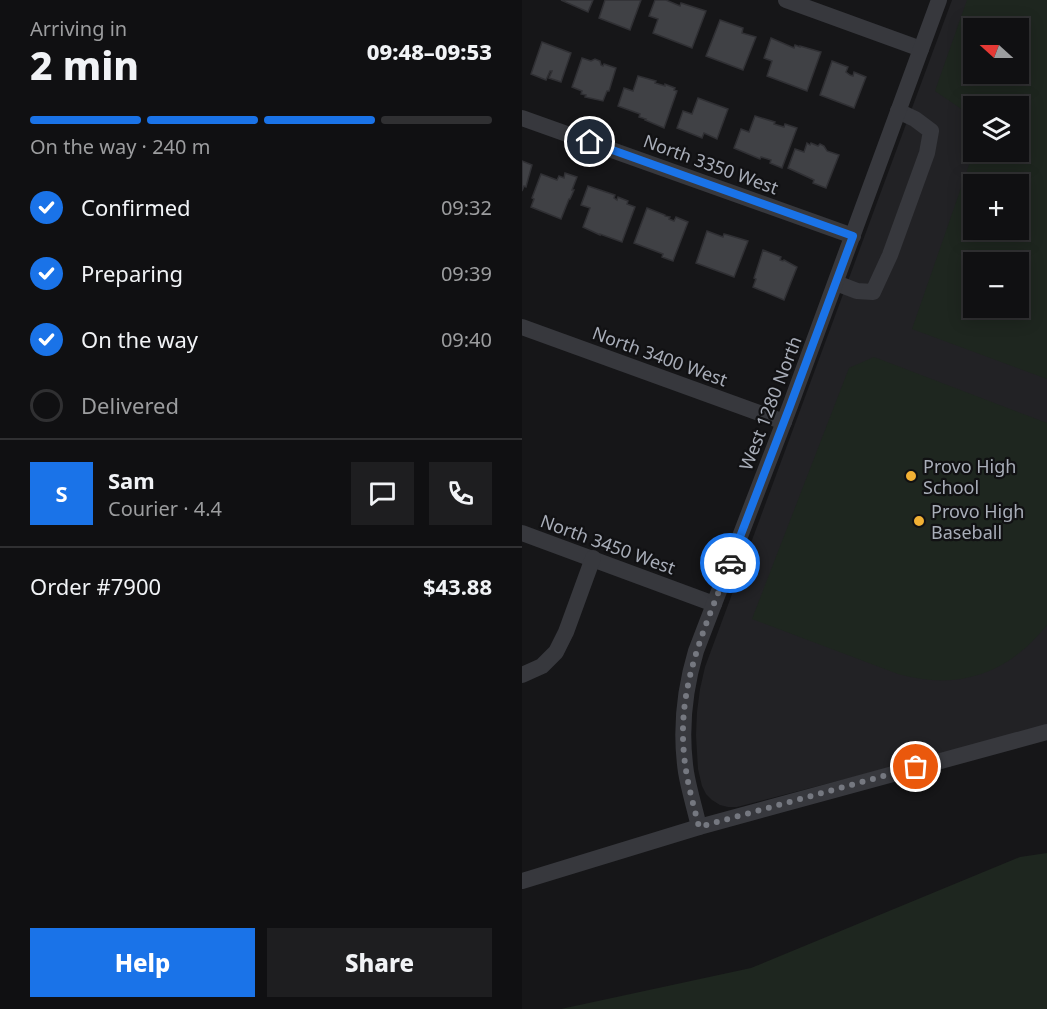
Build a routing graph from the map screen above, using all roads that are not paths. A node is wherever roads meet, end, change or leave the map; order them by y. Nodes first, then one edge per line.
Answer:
1 (786, 0) edge
2 (939, 0) edge
3 (921, 49) junction
4 (898, 111) junction
5 (522, 118) edge
6 (853, 236) junction
7 (836, 283) junction
8 (522, 327) edge
9 (784, 422) junction
10 (522, 533) edge
11 (593, 558) junction
12 (714, 604) junction
13 (522, 675) edge
14 (1047, 732) edge
15 (699, 827) junction
16 (522, 881) edge

1 - 3 street
2 - 3 street, West 1280 North
3 - 4 street, West 1280 North
4 - 6 street, West 1280 North
4 - 7 street
5 - 6 street, North 3350 West
6 - 7 street, West 1280 North
7 - 9 street, West 1280 North
8 - 9 street, North 3400 West
9 - 12 street, West 1280 North
10 - 11 street, North 3450 West
11 - 12 street, North 3450 West
11 - 13 street
12 - 15 street, West 1280 North
14 - 15 street
15 - 16 street

